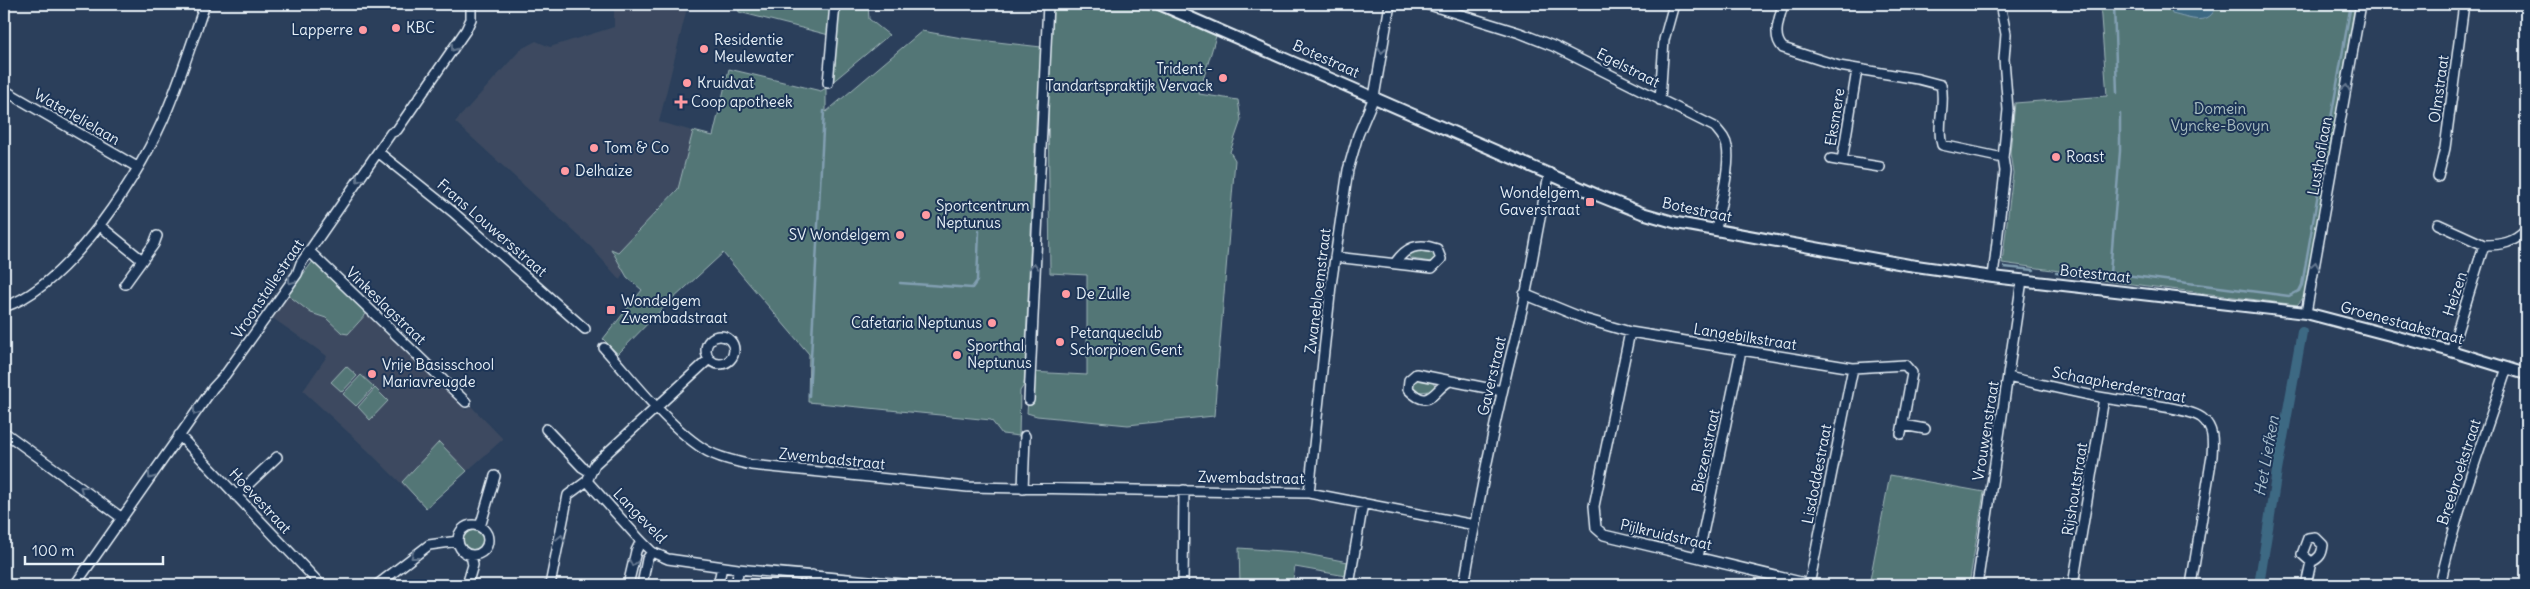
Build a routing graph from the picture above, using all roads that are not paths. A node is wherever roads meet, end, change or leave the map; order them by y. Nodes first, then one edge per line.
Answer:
1 (205, 4) edge
2 (471, 4) edge
3 (835, 4) edge
4 (1048, 4) edge
5 (1159, 4) edge
6 (1390, 4) edge
7 (1426, 4) edge
8 (1674, 4) edge
9 (1783, 4) edge
10 (2000, 4) edge
11 (2361, 4) edge
12 (2464, 4) edge
13 (1857, 70) junction
14 (828, 83) dead end
15 (4, 90) edge
16 (1374, 97) junction
17 (1660, 100) junction
18 (378, 152) junction
19 (2003, 158) junction
20 (1831, 159) dead end
21 (1842, 161) junction
22 (137, 167) junction
23 (1880, 168) dead end
24 (1550, 173) junction
25 (2438, 177) dead end
26 (2438, 224) dead end
27 (100, 225) junction
28 (1716, 230) junction
29 (2526, 230) edge
30 (157, 236) dead end
31 (2484, 245) junction
32 (309, 251) junction
33 (1335, 257) junction
34 (142, 260) junction
35 (1395, 262) junction
36 (1994, 277) junction
37 (2022, 280) junction
38 (125, 284) dead end
39 (1524, 294) junction
40 (4, 307) edge
41 (2268, 308) joint
42 (2306, 313) junction
43 (585, 329) dead end
44 (1630, 332) junction
45 (604, 348) dead end
46 (1741, 351) junction
47 (2451, 351) junction
48 (709, 359) dead end
49 (1853, 368) junction
50 (2508, 368) junction
51 (2526, 374) edge
52 (2008, 377) junction
53 (1448, 382) dead end
54 (1502, 391) junction
55 (2104, 398) junction
56 (1029, 400) dead end
57 (466, 402) dead end
58 (657, 406) junction
59 (546, 429) dead end
60 (1924, 429) dead end
61 (4, 432) edge
62 (179, 436) junction
63 (1025, 436) dead end
64 (277, 457) dead end
65 (590, 472) junction
66 (496, 476) dead end
67 (587, 481) junction
68 (1023, 489) junction
69 (1184, 490) junction
70 (1309, 493) junction
71 (236, 496) junction
72 (1363, 503) junction
73 (122, 518) junction
74 (1474, 525) junction
75 (480, 527) junction
76 (458, 541) junction
77 (641, 541) junction
78 (652, 552) junction
79 (471, 555) junction
80 (1698, 557) junction
81 (2311, 562) dead end
82 (722, 567) junction
83 (738, 568) junction
84 (812, 575) junction
85 (828, 581) edge
86 (75, 585) edge
87 (321, 585) edge
88 (377, 585) edge
89 (467, 585) edge
90 (550, 585) edge
91 (628, 585) edge
92 (642, 585) edge
93 (718, 585) edge
94 (737, 585) edge
95 (812, 585) edge
96 (907, 585) edge
97 (1183, 585) edge
98 (1349, 585) edge
99 (1464, 585) edge
100 (1809, 585) edge
101 (1977, 585) edge
102 (2073, 585) edge
103 (2190, 585) edge
104 (2306, 585) edge
105 (2440, 585) edge

1 - 22 street
2 -> 18 street, Vroonstallestraat
3 - 14 street
56 -> 4 street
5 - 16 street, Botestraat
6 -> 16 street, Zwanebloemstraat
7 - 17 street, Egelstraat
8 - 17 street
9 - 13 street
10 - 19 street
42 -> 11 street, Lusthoflaan
12 - 25 street, Olmstraat
13 - 19 street
13 - 21 street, Eksmere
15 - 22 street, Waterlelielaan
16 - 24 street, Botestraat
16 - 33 street, Zwanebloemstraat
17 - 28 street, Egelstraat
18 -> 32 street, Vroonstallestraat
18 - 43 street, Frans Louwersstraat
19 - 36 street
20 - 21 street
21 - 23 street, Eksmere
22 - 27 street
24 - 28 street, Botestraat
24 - 39 street, Gaverstraat
26 - 31 street
27 - 34 street
27 - 40 street
28 - 36 street, Botestraat
29 - 31 street
30 - 34 street
31 - 47 street, Heizen
32 - 57 street, Vinkeslagstraat
32 -> 62 street, Vroonstallestraat
33 - 35 street
33 - 70 street, Zwanebloemstraat
34 - 38 street
35 - 35 street
36 - 37 street, Botestraat
37 - 41 street, Botestraat
37 - 52 street, Vrouwenstraat
39 - 44 street, Langebilkstraat
39 - 54 street, Gaverstraat
41 - 42 street, Groenestaakstraat
42 - 47 street, Groenestaakstraat
44 - 46 street, Langebilkstraat
44 - 80 street, Pijlkruidstraat
45 - 58 street, Zwembadstraat
46 - 49 street, Langebilkstraat
46 - 80 street, Biezenstraat
47 - 50 street, Groenestaakstraat
48 - 58 street
49 - 60 street, Langebilkstraat
49 - 100 street, Lisdoddestraat
50 - 51 street, Groenestaakstraat
50 - 105 street, Breebroekstraat
52 - 55 street, Schaapherderstraat
52 - 101 street, Vrouwenstraat
53 - 54 street
54 - 74 street, Gaverstraat
55 - 102 street, Rijshoutstraat
55 - 103 street, Schaapherderstraat
58 - 65 street
58 - 68 street, Zwembadstraat
59 - 65 street
73 -> 61 street
62 - 71 street, Hoevestraat
62 -> 73 street, Vroonstallestraat
63 - 68 street
64 - 71 street
65 - 67 street
66 - 75 street
67 - 77 street, Langeveld
90 -> 67 street
68 - 69 street, Zwembadstraat
69 - 70 street, Zwembadstraat
69 - 97 street
70 - 72 street, Zwembadstraat
71 - 87 street, Hoevestraat
72 - 74 street, Zwembadstraat
72 - 98 street
73 - 86 street, Vroonstallestraat
74 - 99 street, Gaverstraat
75 - 76 street
75 - 79 street
76 - 79 street
76 -> 88 street
77 - 78 street, Langeveld
77 -> 91 street
78 - 82 street, Langeveld
78 - 92 street
79 - 89 street
80 - 100 street, Pijlkruidstraat
81 - 104 street
82 - 83 street, Langeveld
82 - 93 street
83 - 84 street, Langeveld
83 - 94 street
84 - 85 street
84 - 95 street
85 - 96 street

